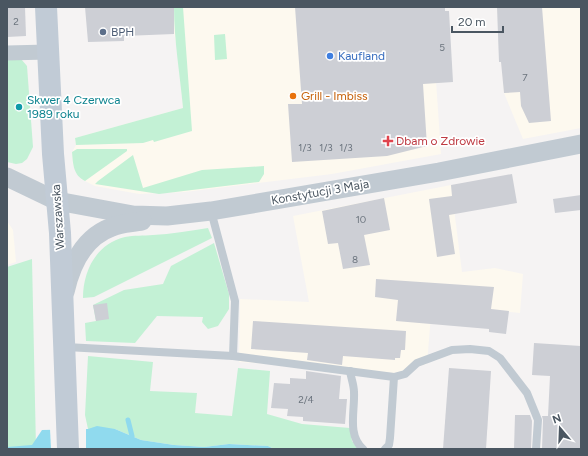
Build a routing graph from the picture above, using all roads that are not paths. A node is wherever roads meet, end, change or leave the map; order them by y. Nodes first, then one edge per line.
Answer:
1 (46, 7) edge
2 (48, 52) junction
3 (7, 53) edge
4 (581, 144) edge
5 (7, 177) edge
6 (57, 201) junction
7 (212, 210) junction
8 (167, 216) junction
9 (63, 301) junction
10 (65, 347) junction
11 (233, 356) junction
12 (350, 371) junction
13 (394, 377) junction
14 (68, 438) edge
15 (363, 449) edge
16 (385, 449) edge
17 (536, 449) edge

1 - 2 main road, Warszawska
2 - 3 street
2 - 6 main road, Warszawska
4 - 7 street, Konstytucji 3 Maja
5 - 6 street, Konstytucji 3 Maja
6 - 8 street, Konstytucji 3 Maja
6 - 9 main road, Warszawska
7 - 8 street, Konstytucji 3 Maja
7 - 11 lane
8 - 9 street
9 - 10 main road, Warszawska
10 - 11 lane
10 - 14 main road, Warszawska
11 - 12 lane
12 - 13 lane
12 - 15 lane
13 - 16 lane
13 - 17 lane

